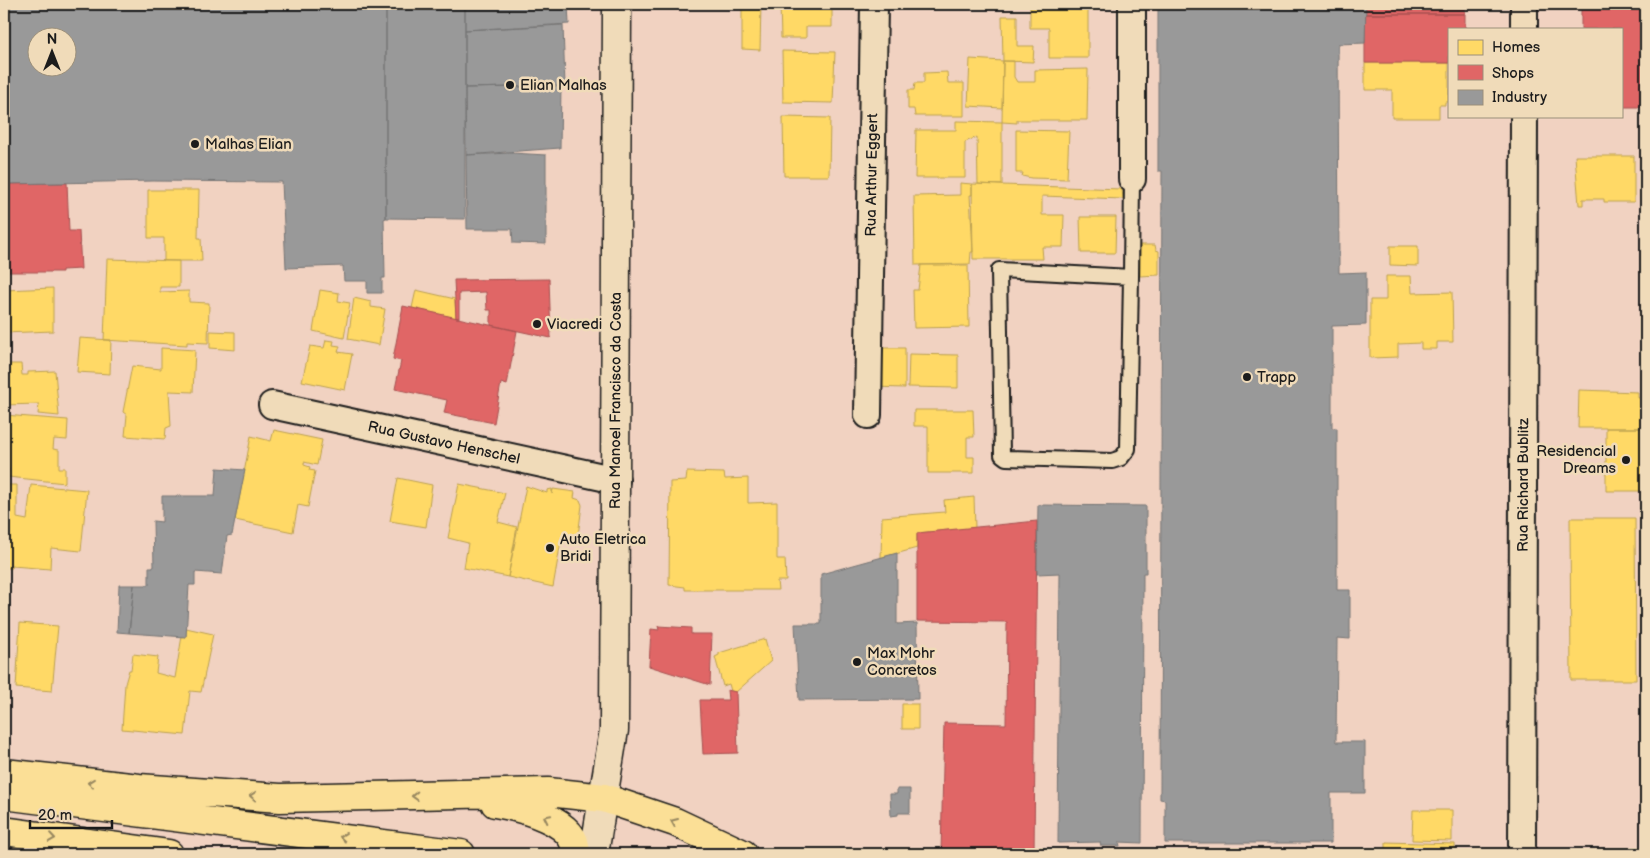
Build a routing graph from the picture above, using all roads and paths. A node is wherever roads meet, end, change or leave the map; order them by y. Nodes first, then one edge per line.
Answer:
1 (617, 4) edge
2 (874, 4) edge
3 (1132, 4) edge
4 (1524, 4) edge
5 (1524, 28) edge
6 (1524, 118) edge
7 (1132, 179) joint
8 (1131, 277) junction
9 (272, 405) dead end
10 (868, 415) dead end
11 (616, 480) junction
12 (4, 773) edge
13 (4, 795) edge
14 (450, 795) junction
15 (604, 798) junction
16 (4, 831) edge
17 (169, 854) edge
18 (460, 854) edge
19 (575, 854) edge
20 (594, 854) edge
21 (743, 854) edge
22 (1522, 854) edge

1 - 11 main road, Rua Manoel Francisco da Costa
2 - 10 street, Rua Arthur Eggert
3 - 7 street
4 - 5 street
6 - 22 street, Rua Richard Bublitz
7 - 8 lane
8 - 8 lane
9 - 11 street, Rua Gustavo Henschel
11 - 15 main road, Rua Manoel Francisco da Costa
14 -> 12 highway
18 -> 13 highway
14 - 15 highway
19 -> 14 highway
15 - 20 main road, Rua Manoel Francisco da Costa
21 -> 15 highway
16 -> 17 highway

